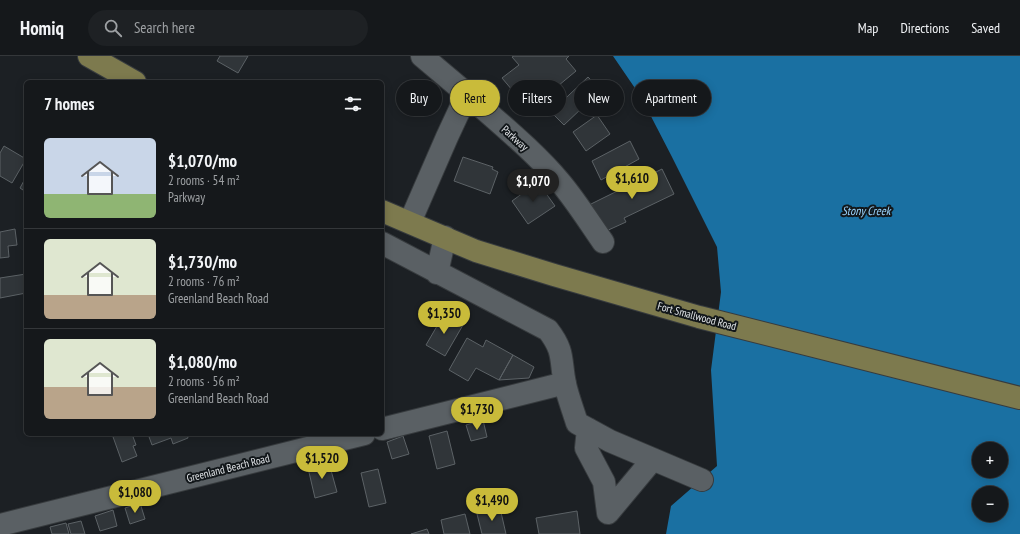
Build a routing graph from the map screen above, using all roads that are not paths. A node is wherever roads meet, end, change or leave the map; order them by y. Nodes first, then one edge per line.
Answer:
1 (89, 56) edge
2 (422, 56) edge
3 (131, 80) edge
4 (450, 80) edge
5 (457, 116) edge
6 (491, 116) edge
7 (384, 212) edge
8 (410, 222) junction
9 (445, 237) junction
10 (603, 242) dead end
11 (384, 244) edge
12 (437, 272) junction
13 (565, 384) junction
14 (1020, 398) edge
15 (384, 429) edge
16 (588, 429) junction
17 (356, 436) edge
18 (653, 459) junction
19 (702, 480) dead end
20 (0, 525) edge

1 - 3 main road
2 - 4 street, Parkway
5 - 8 street
6 - 10 street, Parkway
7 - 8 main road, Fort Smallwood Road
8 - 9 main road, Fort Smallwood Road
9 - 12 street
9 - 14 main road, Fort Smallwood Road
11 - 12 street
12 - 13 street
13 - 15 street
13 - 16 street
16 - 18 street
16 - 18 street
17 - 20 street, Greenland Beach Road
18 - 19 street

